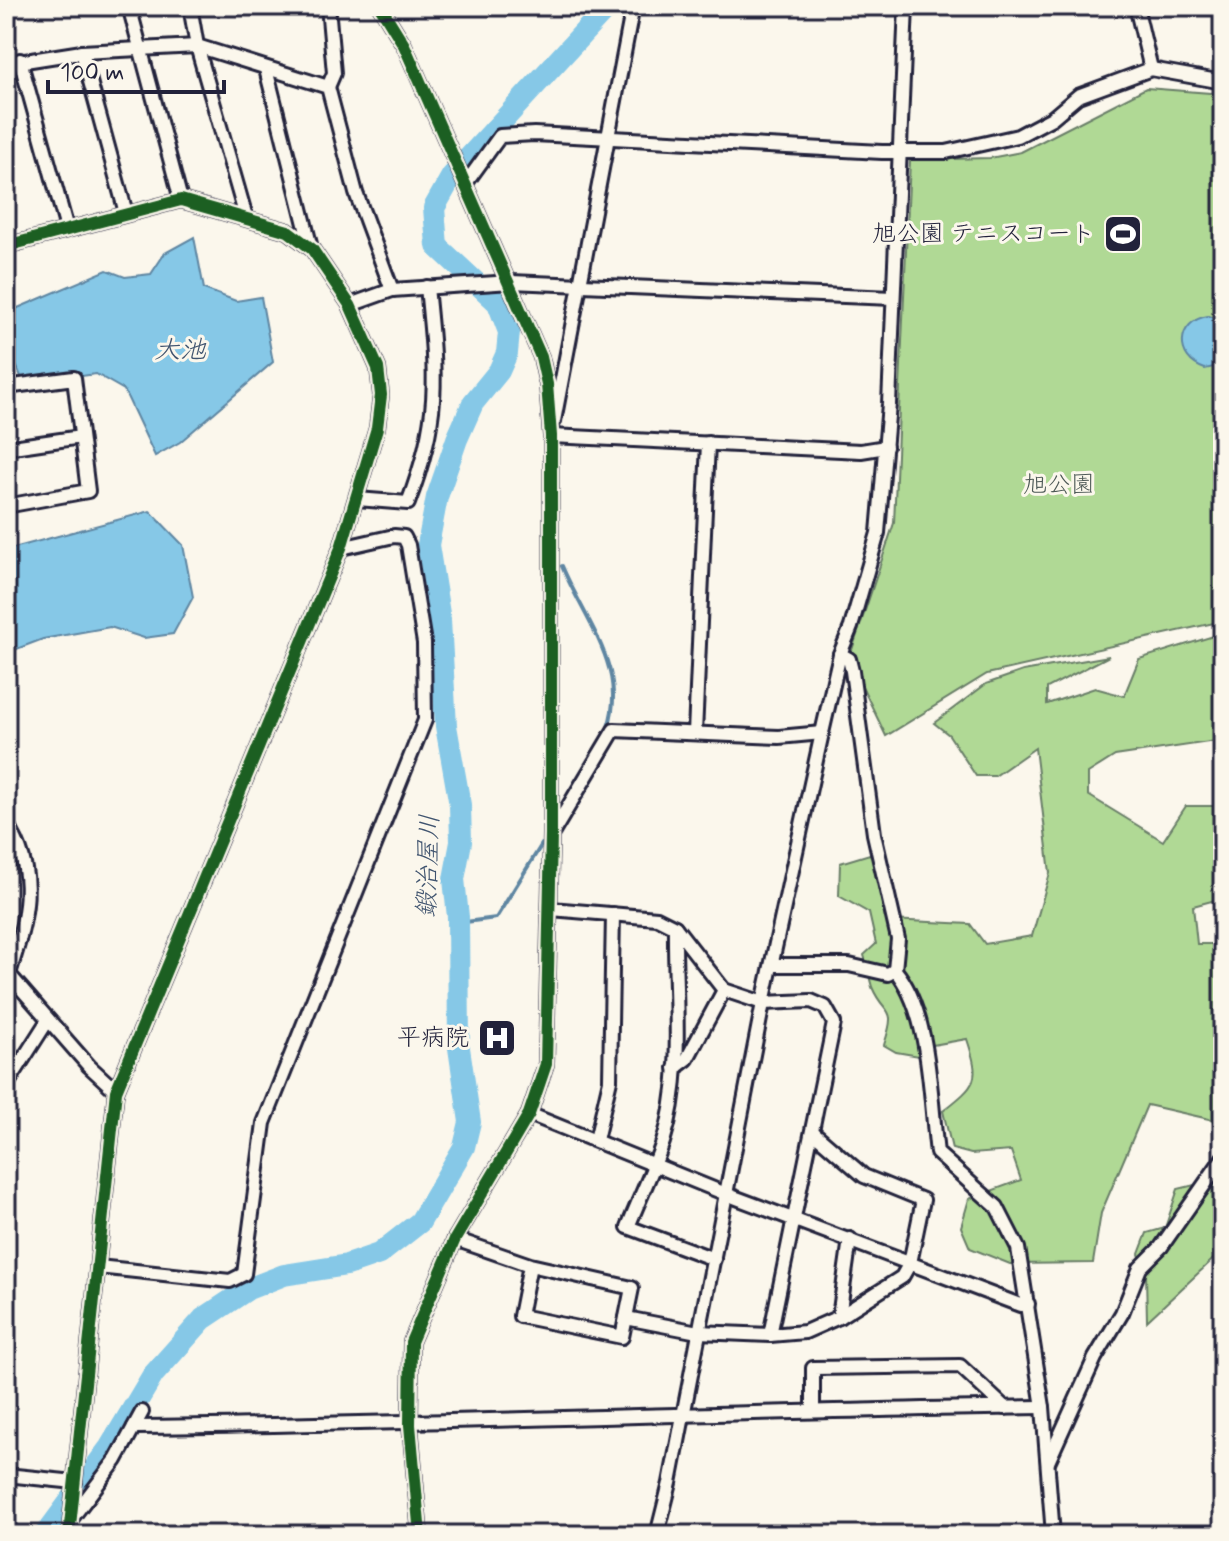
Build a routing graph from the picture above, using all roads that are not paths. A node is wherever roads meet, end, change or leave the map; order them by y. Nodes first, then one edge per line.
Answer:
1 (129, 6) edge
2 (190, 6) edge
3 (328, 6) edge
4 (380, 6) edge
5 (633, 6) edge
6 (906, 6) edge
7 (1136, 6) edge
8 (197, 46) junction
9 (140, 51) junction
10 (82, 52) junction
11 (20, 60) junction
12 (6, 64) edge
13 (266, 69) junction
14 (1151, 69) junction
15 (1223, 82) edge
16 (328, 87) junction
17 (609, 140) junction
18 (899, 152) junction
19 (466, 183) junction
20 (181, 200) junction
21 (126, 213) junction
22 (246, 217) junction
23 (67, 229) junction
24 (6, 230) edge
25 (8, 245) edge
26 (312, 249) junction
27 (511, 282) junction
28 (581, 285) junction
29 (427, 287) junction
30 (392, 290) junction
31 (893, 298) junction
32 (350, 305) junction
33 (6, 387) edge
34 (551, 436) junction
35 (81, 437) junction
36 (708, 443) junction
37 (886, 447) junction
38 (6, 448) edge
39 (357, 499) junction
40 (6, 506) edge
41 (341, 548) junction
42 (840, 654) junction
43 (695, 733) junction
44 (822, 733) junction
45 (6, 823) edge
46 (551, 834) junction
47 (551, 909) junction
48 (613, 914) junction
49 (675, 927) junction
50 (772, 965) junction
51 (895, 970) junction
52 (8, 973) edge
53 (724, 990) junction
54 (763, 1003) junction
55 (48, 1020) junction
56 (675, 1068) junction
57 (6, 1086) edge
58 (116, 1091) junction
59 (529, 1114) junction
60 (813, 1132) junction
61 (596, 1140) junction
62 (1223, 1158) edge
63 (653, 1164) junction
64 (726, 1194) junction
65 (793, 1219) junction
66 (455, 1239) junction
67 (850, 1239) junction
68 (714, 1259) junction
69 (910, 1263) junction
70 (530, 1265) junction
71 (98, 1267) junction
72 (1028, 1304) junction
73 (839, 1317) junction
74 (626, 1318) junction
75 (698, 1332) junction
76 (770, 1335) junction
77 (1043, 1407) junction
78 (1005, 1408) junction
79 (813, 1410) junction
80 (142, 1412) dead end
81 (681, 1418) junction
82 (410, 1425) junction
83 (134, 1427) junction
84 (1048, 1462) junction
85 (6, 1475) edge
86 (75, 1483) junction
87 (71, 1515) junction
88 (69, 1535) edge
89 (420, 1535) edge
90 (657, 1535) edge
91 (1053, 1535) edge

1 - 9 street
2 - 8 street
3 - 16 street
4 - 19 street
5 - 17 street
6 - 18 street
7 - 14 street
8 - 9 street
8 - 13 street
8 - 22 street
9 - 10 street
9 - 20 street
10 - 11 street
10 - 21 street
11 - 12 street
11 - 23 street
13 - 16 street
13 - 26 street
14 - 15 street
14 - 18 street
16 - 30 street
17 - 18 street
17 - 19 street
17 - 28 street
18 - 31 street
19 - 27 street
20 - 21 street
20 - 22 street
21 - 23 street
22 - 26 street
23 - 25 street
24 - 25 street
26 - 32 street
27 - 28 street
27 - 29 street
27 - 34 street
28 - 31 street
28 - 34 street
29 - 30 street
29 - 39 street
30 - 32 street
31 - 37 street
32 - 39 street
33 - 35 street
34 - 36 street
34 - 46 street
35 - 38 street
35 - 40 street
36 - 37 street
36 - 43 street
37 - 42 street
39 - 41 street
41 - 58 street
41 - 71 street
42 - 44 street
42 - 51 street
43 - 44 street
43 - 46 street
44 - 50 street
45 - 52 street
46 - 47 street
47 - 48 street
47 - 59 street
48 - 49 street
48 - 61 street
49 - 53 street
49 - 56 street
50 - 51 street
50 - 54 street
51 - 72 street
52 - 55 street
53 - 54 street
53 - 56 street
54 - 60 street
54 - 64 street
55 - 57 street
55 - 58 street
56 - 63 street
58 - 71 street
59 - 61 street
59 - 66 street
60 - 65 street
60 - 69 street
61 - 63 street
62 - 84 street
63 - 64 street
63 - 68 street
64 - 65 street
64 - 68 street
65 - 67 street
65 - 76 street
66 - 70 street
66 - 82 street
67 - 69 street
67 - 73 street
68 - 75 street
69 - 72 street
69 - 73 street
70 - 74 street
70 - 74 street
71 - 86 street
72 - 77 street
73 - 76 street
74 - 75 street
75 - 76 street
75 - 81 street
77 - 78 street
77 - 84 street
78 - 79 street
78 - 79 street
79 - 81 street
80 - 83 street
81 - 82 street
81 - 90 street
82 - 83 street
82 - 89 street
83 - 87 street
84 - 91 street
85 - 86 street
86 - 87 street
87 - 88 street

